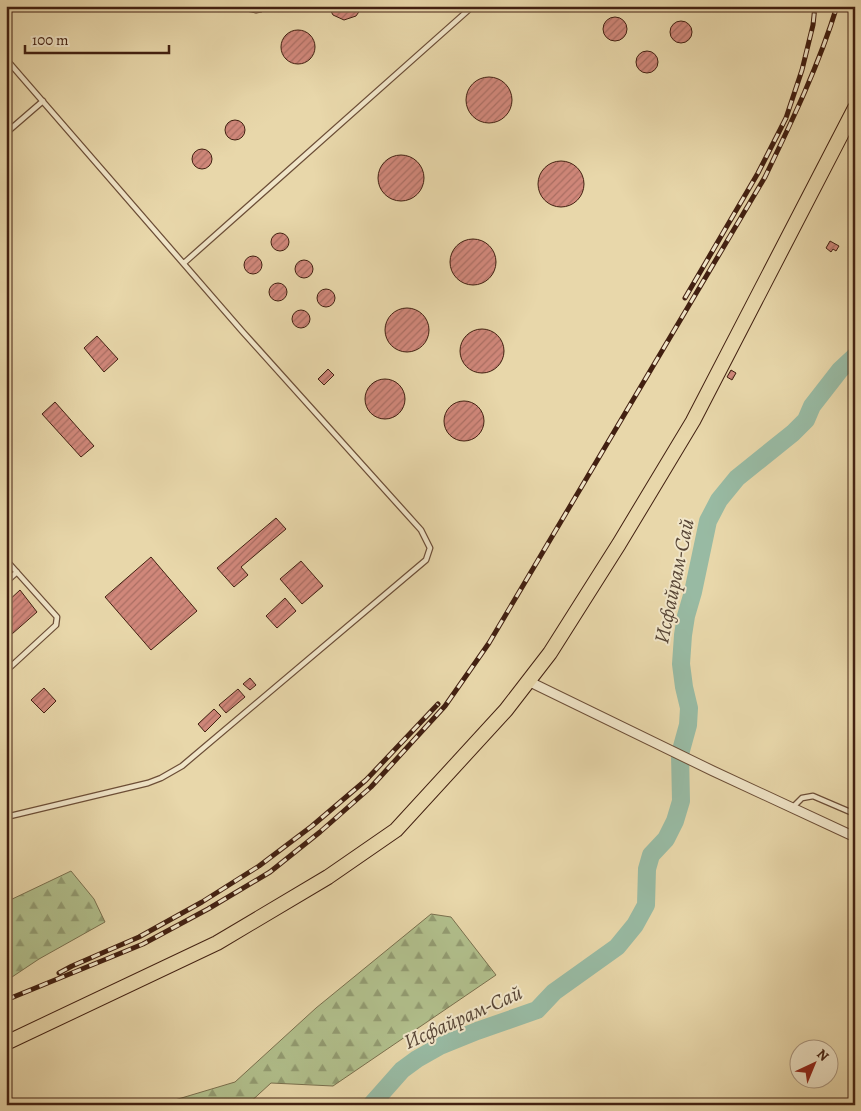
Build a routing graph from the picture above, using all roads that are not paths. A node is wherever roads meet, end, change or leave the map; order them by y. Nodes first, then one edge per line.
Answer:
1 (473, 6) edge
2 (6, 59) edge
3 (43, 101) junction
4 (855, 108) edge
5 (6, 133) edge
6 (184, 263) junction
7 (6, 560) edge
8 (17, 572) junction
9 (6, 582) edge
10 (6, 670) edge
11 (528, 681) junction
12 (792, 808) junction
13 (855, 814) edge
14 (6, 817) edge
15 (855, 837) edge
16 (6, 1043) edge

1 - 6 lane
2 - 3 lane
3 - 5 lane
3 - 6 lane
4 - 11 main road
6 - 14 lane
7 - 8 lane
8 - 9 lane
8 - 10 lane
11 - 12 street
11 - 16 main road
12 - 13 lane
12 - 15 street

